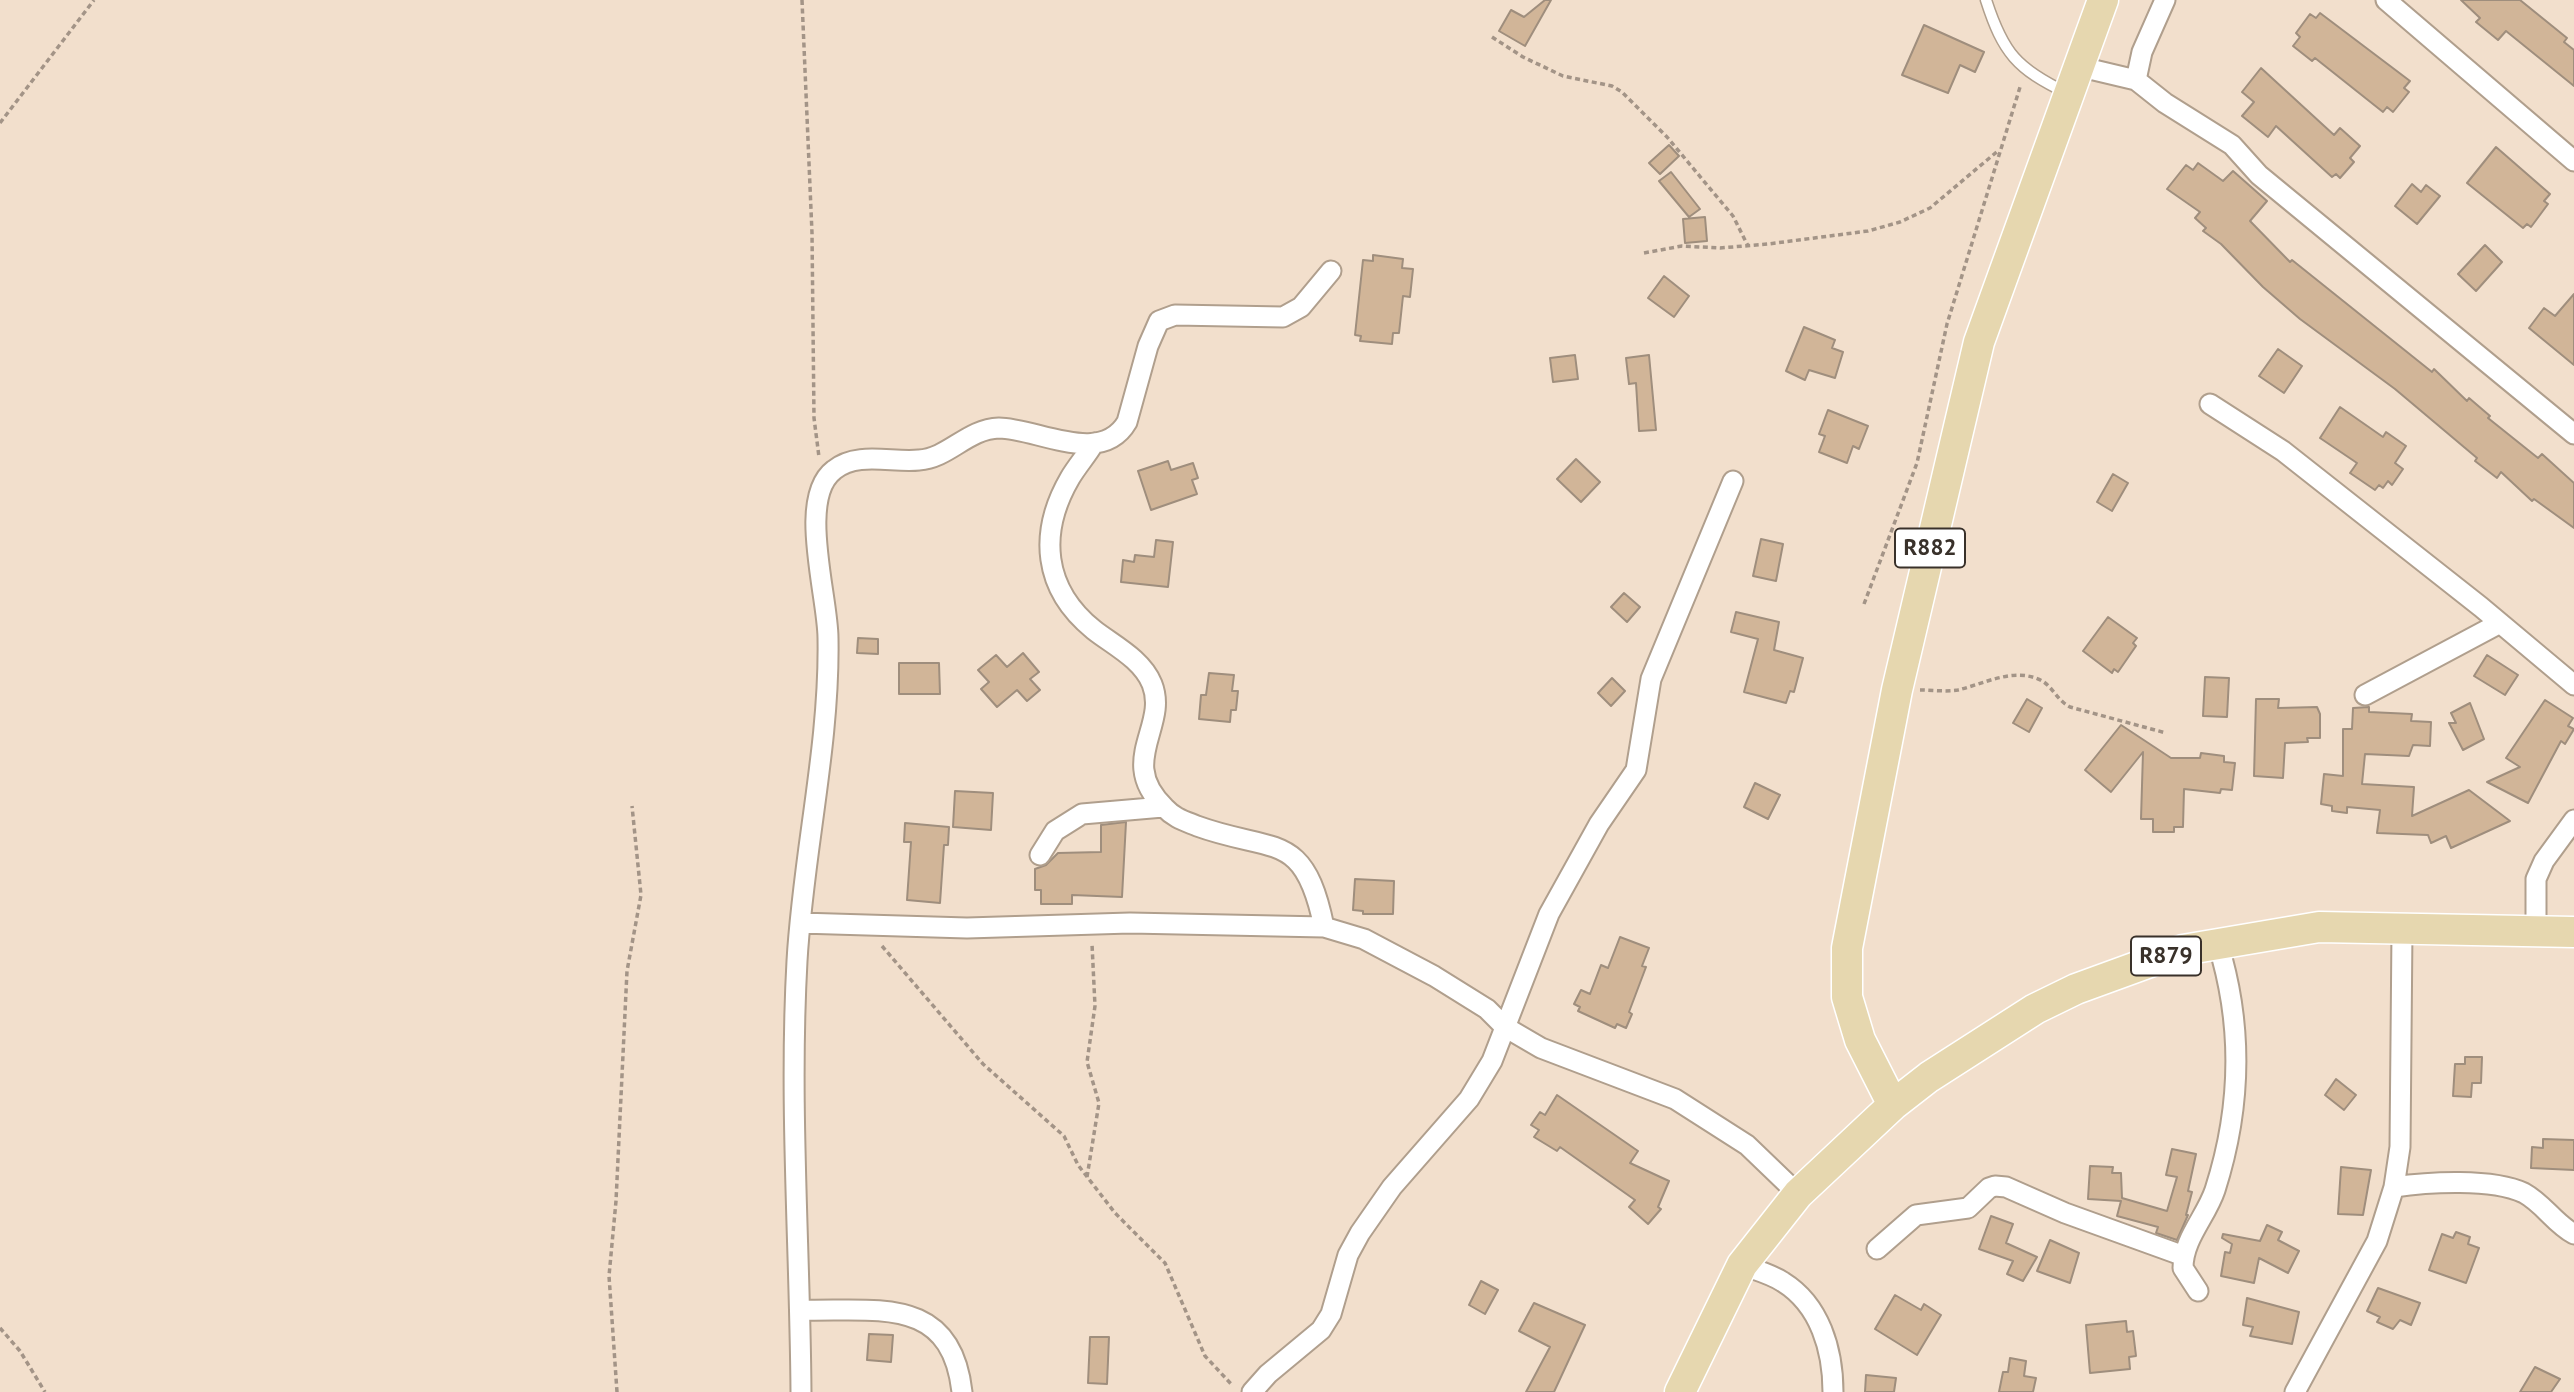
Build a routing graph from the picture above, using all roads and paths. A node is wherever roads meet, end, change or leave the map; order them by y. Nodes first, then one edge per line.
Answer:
1 (94, 0) edge
2 (802, 0) edge
3 (1986, 0) edge
4 (2103, 0) edge
5 (2165, 0) edge
6 (2386, 0) edge
7 (1492, 37) dead end
8 (2026, 70) junction
9 (2072, 80) junction
10 (2136, 80) junction
11 (0, 123) edge
12 (2001, 148) junction
13 (2574, 161) edge
14 (1748, 246) junction
15 (1644, 253) dead end
16 (1331, 271) dead end
17 (2210, 404) dead end
18 (2574, 434) edge
19 (1094, 443) junction
20 (822, 480) junction
21 (1733, 481) dead end
22 (1864, 604) dead end
23 (2500, 623) junction
24 (2574, 685) edge
25 (1897, 690) junction
26 (2365, 695) dead end
27 (2166, 733) dead end
28 (632, 806) dead end
29 (1163, 807) junction
30 (2574, 820) edge
31 (1040, 855) dead end
32 (800, 923) junction
33 (1091, 925) junction
34 (865, 926) junction
35 (1324, 927) junction
36 (2402, 930) junction
37 (2536, 930) junction
38 (2574, 932) edge
39 (2218, 944) junction
40 (1505, 1027) junction
41 (1893, 1105) junction
42 (1087, 1177) junction
43 (2394, 1187) junction
44 (1798, 1194) junction
45 (2574, 1234) edge
46 (1877, 1249) dead end
47 (2184, 1256) junction
48 (1742, 1265) junction
49 (2198, 1291) dead end
50 (800, 1310) junction
51 (0, 1328) edge
52 (1245, 1390) edge
53 (45, 1392) edge
54 (617, 1392) edge
55 (801, 1392) edge
56 (962, 1392) edge
57 (1680, 1392) edge
58 (1833, 1392) edge
59 (2295, 1392) edge

1 - 11 path
2 - 20 path
3 - 8 lane
4 - 9 main road, R882
5 - 10 street
6 - 13 street
7 - 14 path
8 - 9 lane
8 - 12 path
9 - 10 street
9 - 25 main road, R882
10 - 18 street
12 - 14 path
12 - 22 path
14 - 15 path
16 - 19 street
17 - 23 street
19 - 20 street
19 - 29 street
20 - 32 street
21 - 40 street
23 - 24 street
23 - 26 street
25 - 27 path
25 - 41 main road, R882
28 - 54 path
29 - 31 street
29 - 35 street
30 - 37 street
32 - 34 street
32 - 50 street
33 - 34 street
33 - 35 street
33 - 42 path
34 - 42 path
35 - 40 street
36 - 37 main road, R879
36 - 39 main road, R879
36 - 43 street
37 - 38 main road, R879
39 - 41 main road, R879
39 - 47 street
40 - 44 street
40 - 52 street
41 - 44 main road, R879
42 - 52 path
43 - 45 street
43 - 59 street
44 - 48 main road, R879
46 - 47 street
47 - 49 street
48 - 57 main road, R879
48 - 58 street
50 - 55 street
50 - 56 street
51 - 53 path

